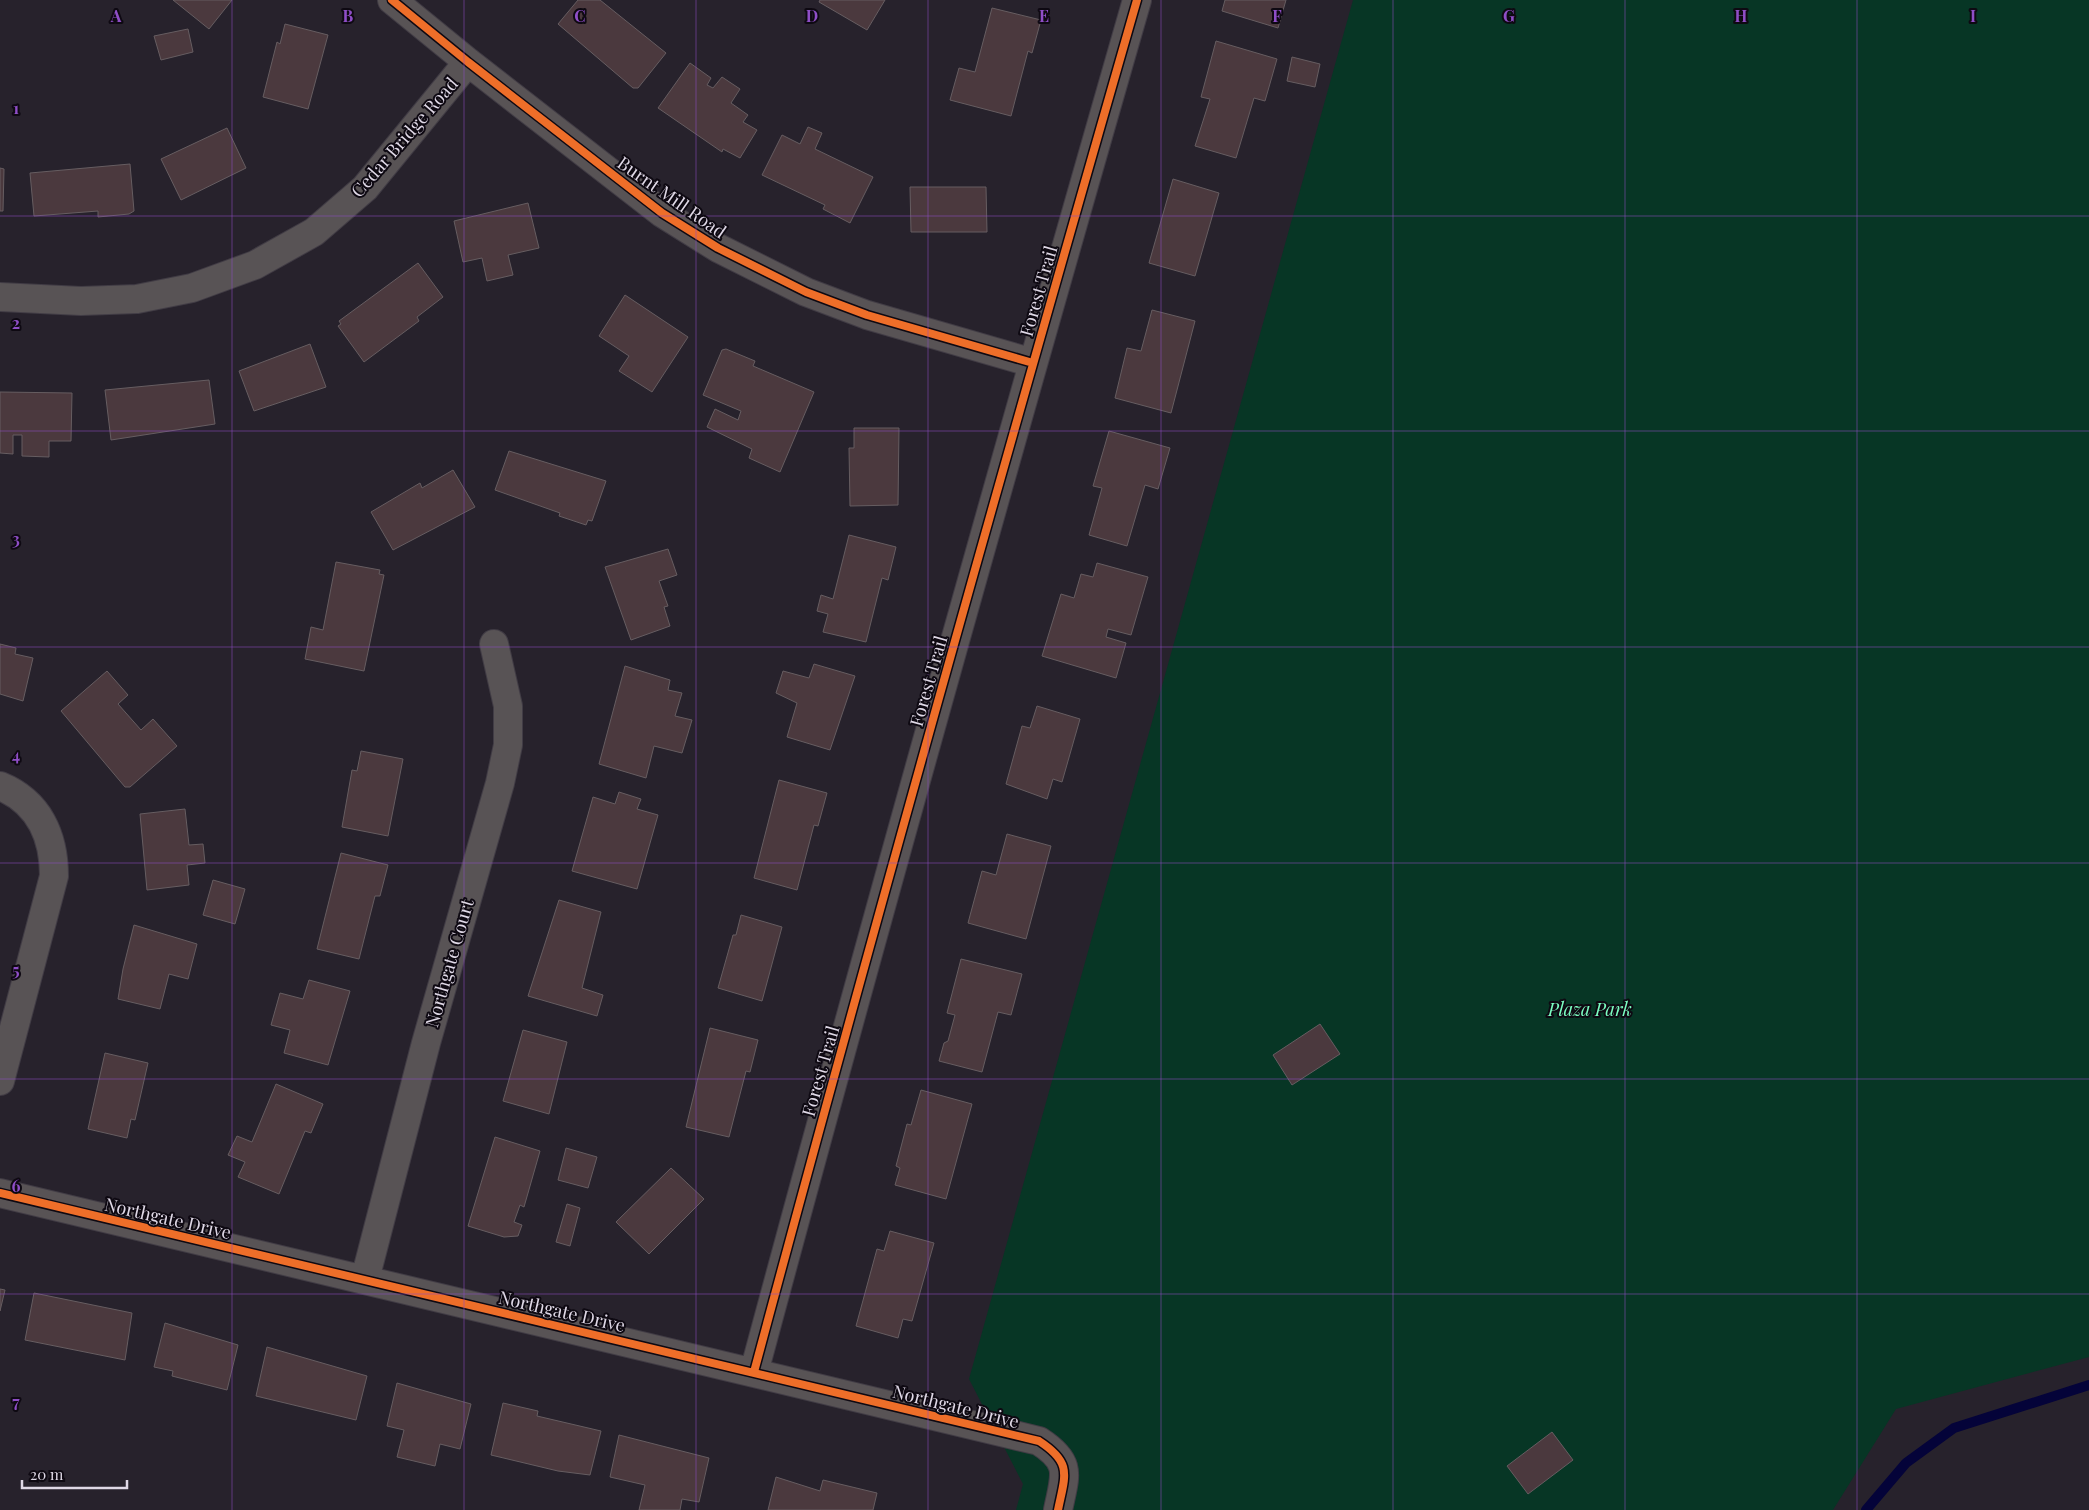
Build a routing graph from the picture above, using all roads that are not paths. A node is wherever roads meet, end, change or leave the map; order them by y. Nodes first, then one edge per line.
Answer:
1 (392, 0) edge
2 (1137, 0) edge
3 (468, 62) junction
4 (0, 296) edge
5 (1033, 363) junction
6 (494, 644) dead end
7 (0, 786) edge
8 (0, 1082) edge
9 (0, 1193) edge
10 (365, 1279) junction
11 (754, 1372) junction
12 (1058, 1510) edge

1 - 3 street, Burnt Mill Road
2 - 5 street, Forest Trail
3 - 4 street, Cedar Bridge Road
3 - 5 street, Burnt Mill Road
5 - 11 street, Forest Trail
6 - 10 street, Northgate Court
7 - 8 street
9 - 10 street, Northgate Drive
10 - 11 street, Northgate Drive
11 - 12 street, Northgate Drive

